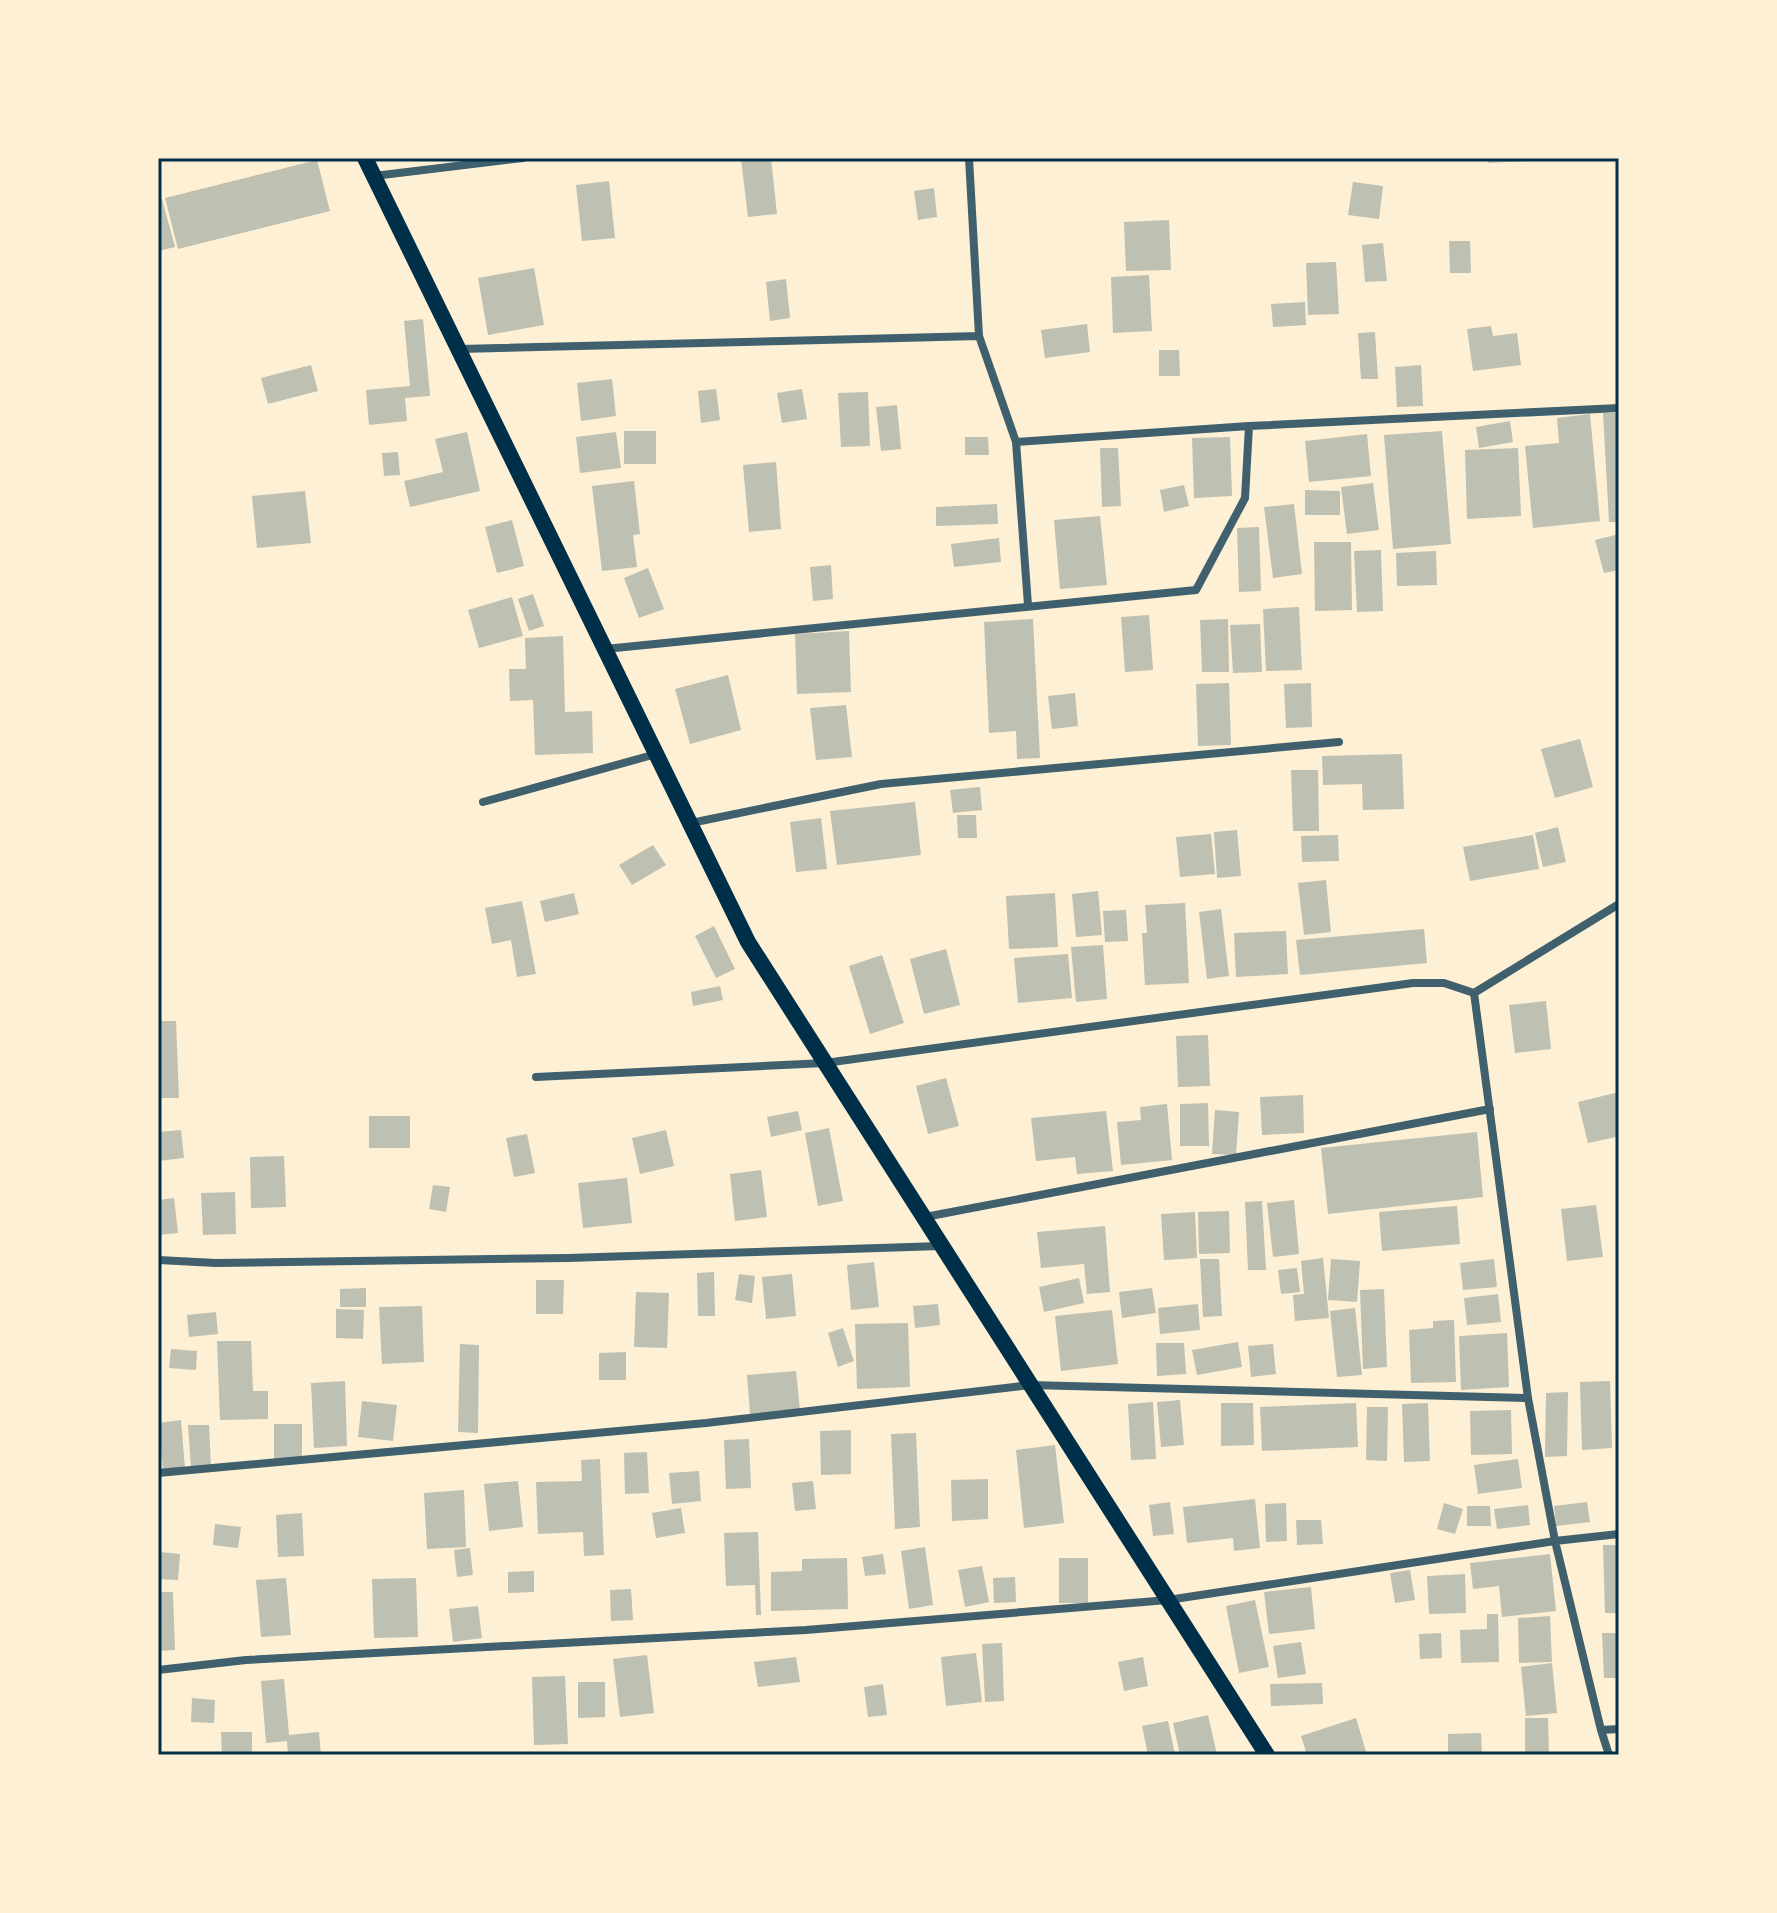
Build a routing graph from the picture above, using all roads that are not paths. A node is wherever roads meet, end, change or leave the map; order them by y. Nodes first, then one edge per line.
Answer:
1 (365, 158) edge
2 (523, 158) edge
3 (969, 158) edge
4 (374, 176) junction
5 (979, 336) junction
6 (459, 349) junction
7 (1619, 408) edge
8 (1249, 426) junction
9 (1016, 442) junction
10 (1028, 605) junction
11 (605, 649) junction
12 (1339, 742) dead end
13 (656, 754) junction
14 (483, 802) dead end
15 (690, 824) junction
16 (1619, 904) edge
17 (1474, 993) junction
18 (825, 1063) junction
19 (536, 1077) dead end
20 (1490, 1109) junction
21 (924, 1217) junction
22 (942, 1246) junction
23 (158, 1260) edge
24 (1030, 1385) junction
25 (1528, 1398) junction
26 (158, 1473) edge
27 (1619, 1534) edge
28 (1555, 1541) junction
29 (1168, 1600) junction
30 (158, 1670) edge
31 (1619, 1729) edge
32 (1601, 1730) junction
33 (1267, 1755) edge
34 (1609, 1755) edge

1 - 4 main road
2 - 4 street
3 - 5 street
4 - 6 main road
5 - 6 street
5 - 9 street
6 - 11 main road
7 - 8 street
8 - 9 street
8 - 10 street
9 - 10 street
10 - 11 street
11 - 13 main road
12 - 15 street
13 - 14 street
13 - 15 main road
15 - 18 main road
16 - 17 street
17 - 18 street
17 - 20 street
18 - 19 street
18 - 21 main road
20 - 21 street
20 - 25 street
21 - 22 main road
22 - 23 street
22 - 24 main road
24 - 25 street
24 - 26 street
24 - 29 main road
25 - 28 street
27 - 28 street
28 - 29 street
28 - 32 street
29 - 30 street
29 - 33 main road
31 - 32 street
32 - 34 street

